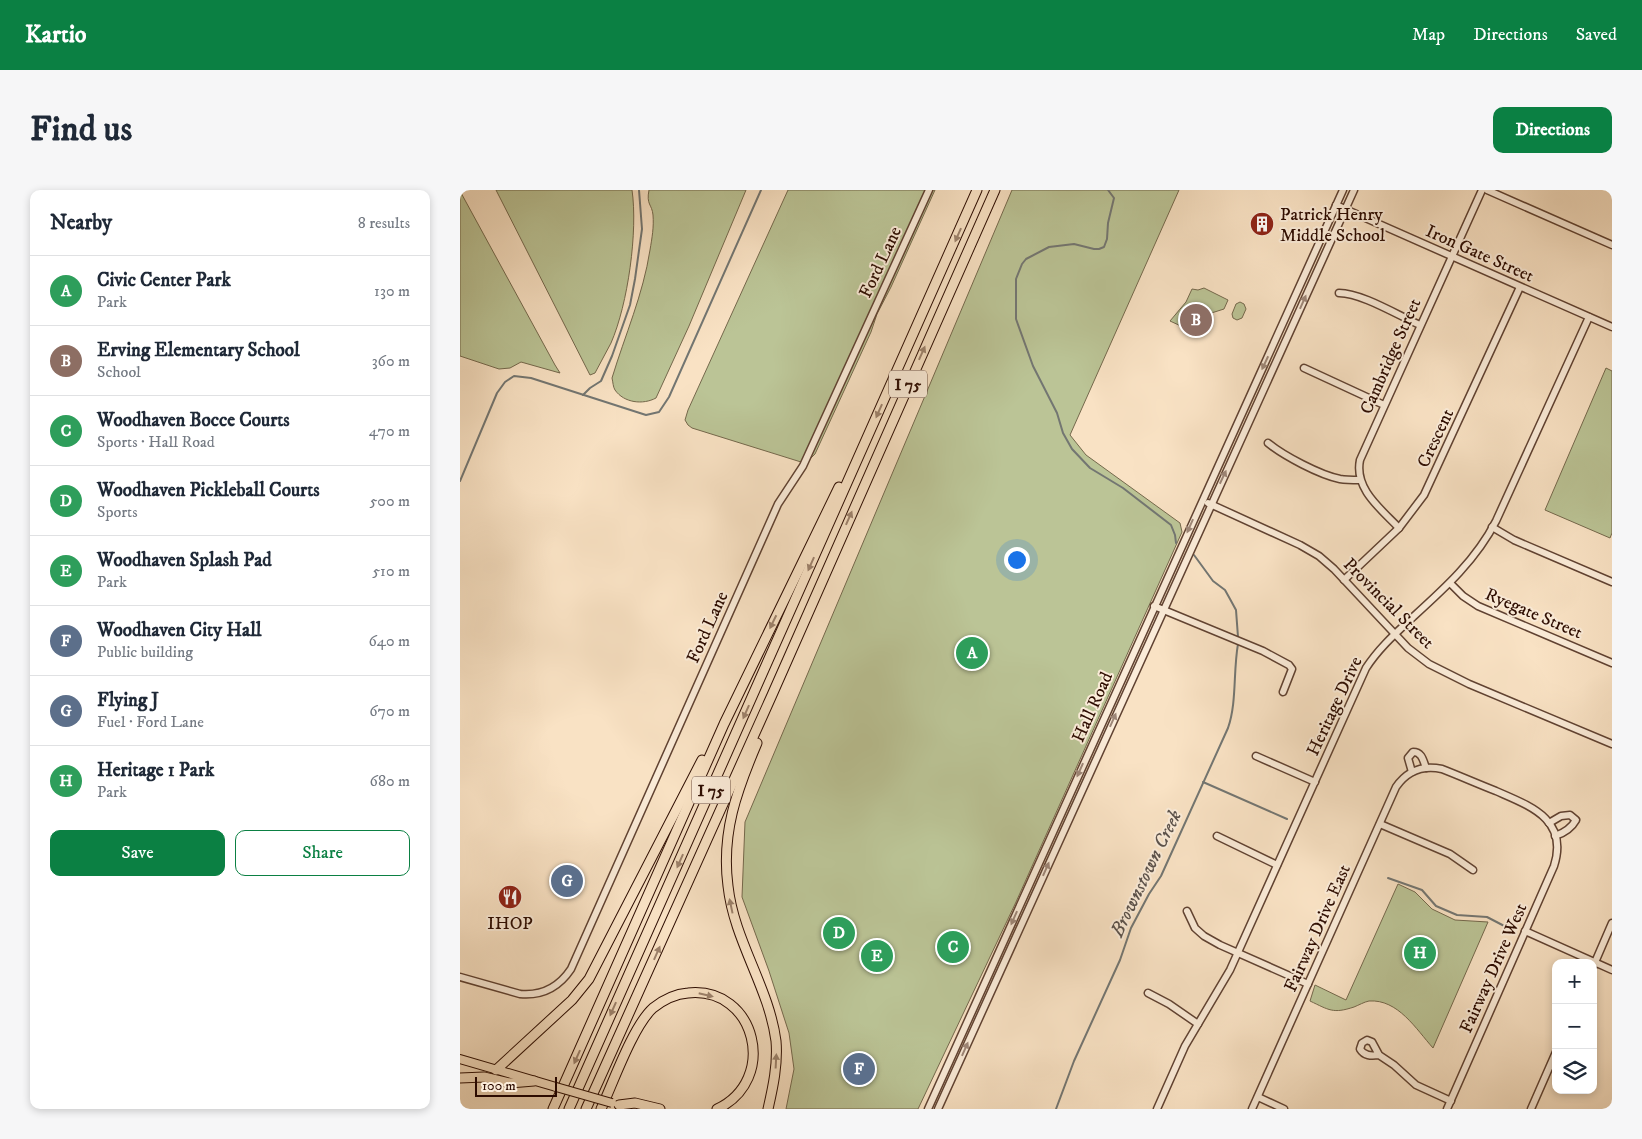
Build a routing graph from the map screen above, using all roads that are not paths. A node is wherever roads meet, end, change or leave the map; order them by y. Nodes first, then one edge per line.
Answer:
1 (929, 190) edge
2 (978, 190) edge
3 (995, 190) edge
4 (1343, 190) edge
5 (1354, 190) edge
6 (1482, 190) edge
7 (1487, 190) edge
8 (1336, 205) junction
9 (1345, 209) junction
10 (1612, 245) edge
11 (1452, 256) junction
12 (1520, 287) junction
13 (1339, 293) dead end
14 (1589, 317) junction
15 (1285, 318) junction
16 (1294, 322) junction
17 (1420, 325) junction
18 (1612, 327) edge
19 (1304, 368) dead end
20 (1384, 405) junction
21 (1268, 443) dead end
22 (852, 471) junction
23 (1360, 480) junction
24 (1202, 500) junction
25 (1210, 504) junction
26 (1492, 527) junction
27 (1399, 528) junction
28 (1344, 580) junction
29 (1612, 582) edge
30 (1450, 583) junction
31 (1154, 606) junction
32 (1163, 609) junction
33 (1395, 634) junction
34 (1612, 663) edge
35 (1283, 692) dead end
36 (770, 698) junction
37 (724, 724) junction
38 (1612, 744) edge
39 (1256, 756) dead end
40 (1422, 768) junction
41 (1412, 772) junction
42 (1315, 782) junction
43 (1549, 823) junction
44 (1380, 824) junction
45 (1217, 836) dead end
46 (1555, 836) junction
47 (1050, 838) junction
48 (1058, 842) junction
49 (1277, 865) junction
50 (1473, 870) dead end
51 (1187, 911) dead end
52 (1612, 923) edge
53 (1525, 931) junction
54 (1003, 943) junction
55 (1011, 947) junction
56 (1238, 953) junction
57 (1584, 959) edge
58 (1596, 959) edge
59 (1597, 965) edge
60 (1612, 970) edge
61 (460, 977) edge
62 (1308, 984) junction
63 (1148, 993) dead end
64 (1198, 1024) junction
65 (1379, 1055) dead end
66 (460, 1059) edge
67 (950, 1060) junction
68 (1552, 1061) edge
69 (959, 1064) junction
70 (496, 1070) junction
71 (460, 1078) edge
72 (534, 1081) junction
73 (1258, 1097) junction
74 (1451, 1101) junction
75 (616, 1104) junction
76 (553, 1109) edge
77 (569, 1109) edge
78 (586, 1109) edge
79 (601, 1109) edge
80 (631, 1109) edge
81 (660, 1109) edge
82 (717, 1109) edge
83 (768, 1109) edge
84 (928, 1109) edge
85 (938, 1109) edge
86 (1157, 1109) edge
87 (1252, 1109) edge
88 (1284, 1109) edge
89 (1447, 1109) edge
90 (1531, 1109) edge

1 - 61 street, Ford Lane
2 -> 22 highway, I 75
36 -> 3 highway, I 75
4 - 8 street, Hall Road
5 - 9 street, Hall Road
6 - 11 street, Cambridge Street
7 - 10 street
8 - 9 street, Iron Gate Street
8 - 15 street, Hall Road
9 - 11 street, Iron Gate Street
16 -> 9 street, Hall Road
11 - 12 street, Iron Gate Street
11 - 17 street, Cambridge Street
12 - 14 street, Iron Gate Street
12 - 27 street, Crescent
13 - 17 street
14 - 18 street, Iron Gate Street
14 - 26 street, Heritage Drive
15 - 16 street
15 -> 24 street, Hall Road
25 -> 16 street, Hall Road
17 - 20 street, Cambridge Street
19 - 20 street
20 - 23 street, Cambridge Street
21 - 23 street
22 -> 37 highway
22 -> 77 highway, I 75
23 - 27 street
24 - 25 street, Provincial Street
24 -> 31 street, Hall Road
25 - 28 street, Provincial Street
25 - 32 street, Hall Road
26 - 29 street
26 - 30 street, Heritage Drive
27 - 28 street, Crescent
28 - 33 street, Provincial Street
30 - 33 street, Heritage Drive
30 - 34 street, Ryegate Street
31 - 32 street
31 -> 47 street, Hall Road
32 - 35 street
48 -> 32 street, Hall Road
33 - 38 street, Provincial Street
33 - 42 street, Heritage Drive
78 -> 36 highway, I 75
83 -> 36 highway
37 - 70 highway
37 -> 76 highway
39 - 42 street
40 - 41 street, Fairway Drive East
40 - 41 street
40 - 43 street
41 - 44 street, Fairway Drive East
42 - 49 street, Heritage Drive
43 - 46 street
43 - 46 street
44 - 50 street
44 - 62 street, Fairway Drive East
45 - 49 street
46 - 53 street, Fairway Drive West
47 - 48 street
47 -> 54 street, Hall Road
55 -> 48 street, Hall Road
49 - 56 street, Heritage Drive
51 - 56 street
52 - 58 street
53 - 57 street
53 - 74 street, Fairway Drive West
54 - 55 street
54 - 67 street, Hall Road
69 -> 55 street, Hall Road
56 - 62 street
56 - 64 street, Heritage Drive
59 - 60 street
62 - 73 street, Fairway Drive East
63 - 64 street
64 - 86 street, Heritage Drive
65 - 74 street
66 - 70 main road
67 - 69 street
67 - 84 street, Hall Road
68 - 90 street
69 - 85 street, Hall Road
70 - 72 main road
71 - 72 highway
72 - 75 main road, bridge
73 - 87 street, Fairway Drive East
73 - 88 street
74 - 89 street, Fairway Drive West
75 - 80 main road
75 - 81 highway
79 -> 82 highway

